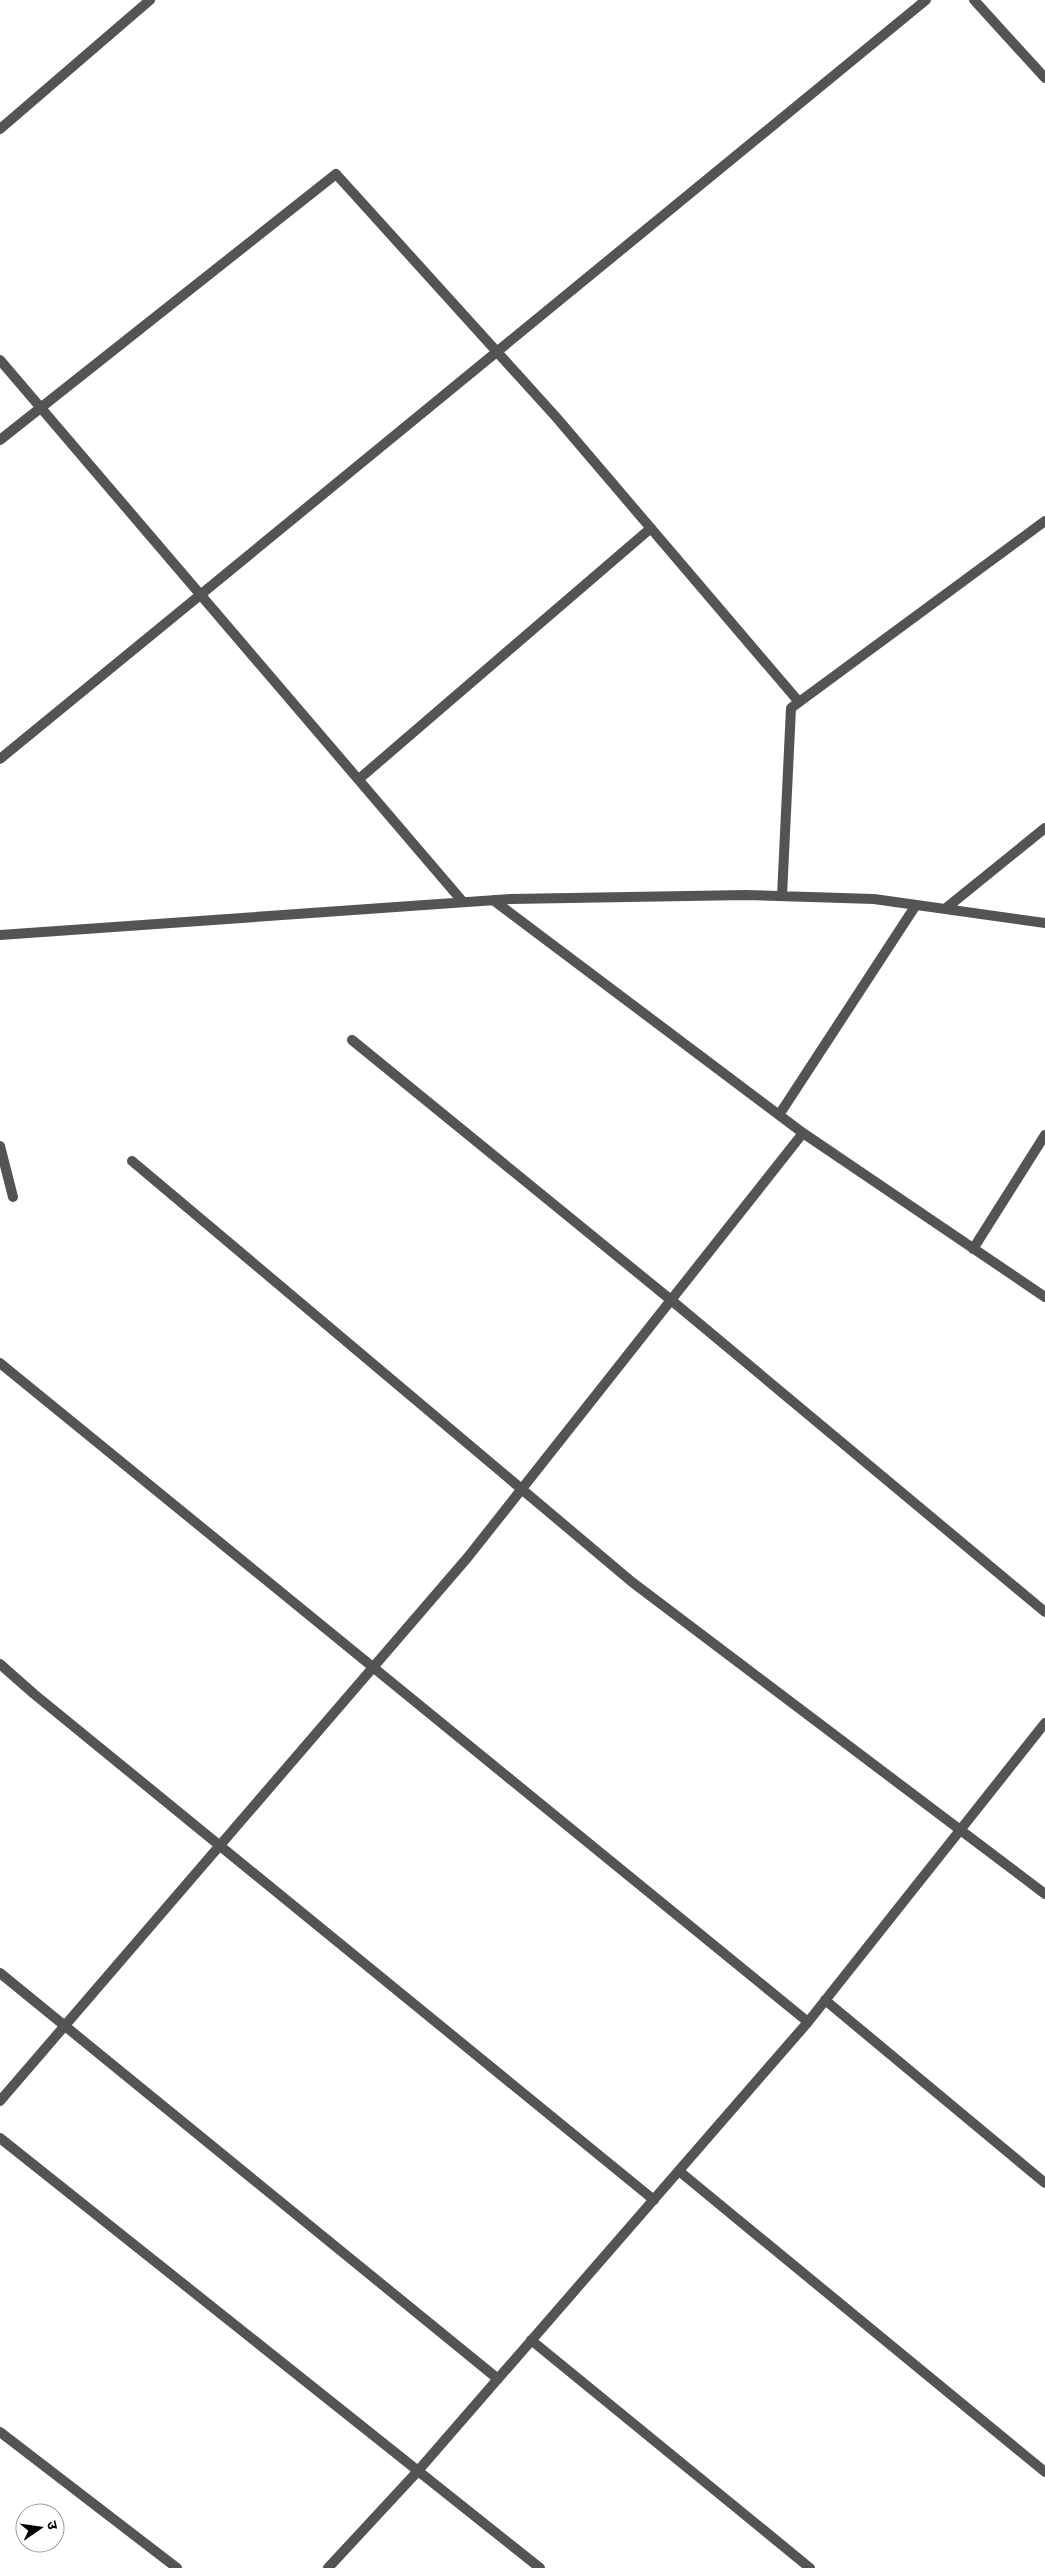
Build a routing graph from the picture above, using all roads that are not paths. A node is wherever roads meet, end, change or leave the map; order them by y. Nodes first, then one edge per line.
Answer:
1 (150, 0) edge
2 (926, 0) edge
3 (974, 0) edge
4 (1045, 78) edge
5 (0, 129) edge
6 (497, 352) junction
7 (0, 360) edge
8 (40, 407) junction
9 (0, 440) edge
10 (1045, 521) edge
11 (652, 528) junction
12 (201, 594) junction
13 (799, 702) junction
14 (0, 759) edge
15 (359, 779) junction
16 (1045, 828) edge
17 (782, 896) junction
18 (493, 900) junction
19 (463, 902) junction
20 (916, 905) junction
21 (945, 909) junction
22 (1045, 923) edge
23 (0, 935) edge
24 (352, 1040) dead end
25 (779, 1115) junction
26 (803, 1133) junction
27 (1045, 1135) edge
28 (0, 1146) edge
29 (132, 1161) dead end
30 (12, 1197) dead end
31 (973, 1248) junction
32 (1045, 1297) edge
33 (671, 1300) junction
34 (0, 1363) edge
35 (521, 1489) junction
36 (1045, 1612) edge
37 (0, 1664) edge
38 (373, 1667) junction
39 (1045, 1723) edge
40 (960, 1830) junction
41 (220, 1846) junction
42 (1045, 1894) edge
43 (0, 1973) edge
44 (825, 2000) junction
45 (808, 2022) junction
46 (65, 2026) junction
47 (0, 2101) edge
48 (0, 2138) edge
49 (679, 2170) junction
50 (1045, 2183) edge
51 (654, 2200) junction
52 (531, 2340) junction
53 (498, 2379) junction
54 (0, 2432) edge
55 (417, 2472) junction
56 (1045, 2472) edge
57 (177, 2568) edge
58 (328, 2568) edge
59 (540, 2568) edge
60 (810, 2568) edge

1 - 5 street
2 - 6 street
3 - 4 street
6 - 8 street
6 - 11 street
6 - 12 street
7 - 8 street
8 - 9 street
8 - 12 street
10 - 13 street
11 - 13 street
11 - 15 street
12 - 14 street
12 - 15 street
13 - 17 street
15 - 19 street
16 - 21 street
17 - 18 street
17 - 20 street
18 - 19 street
18 - 25 street
19 - 23 street
20 - 21 street
20 - 25 street
21 - 22 street
24 - 33 street
25 - 26 street
26 - 31 street
26 - 33 street
27 - 31 street
28 - 30 street
29 - 35 street
31 - 32 street
33 - 35 street
33 - 36 street
34 - 38 street
35 - 38 street
35 - 40 street
37 - 41 street
38 - 41 street
38 - 45 street
39 - 40 street
40 - 42 street
40 - 44 street
41 - 46 street
41 - 51 street
43 - 46 street
44 - 45 street
44 - 50 street
45 - 49 street
46 - 47 street
46 - 53 street
48 - 55 street
49 - 51 street
49 - 56 street
51 - 52 street
52 - 53 street
52 - 60 street
53 - 55 street
54 - 57 street
55 - 58 street
55 - 59 street

